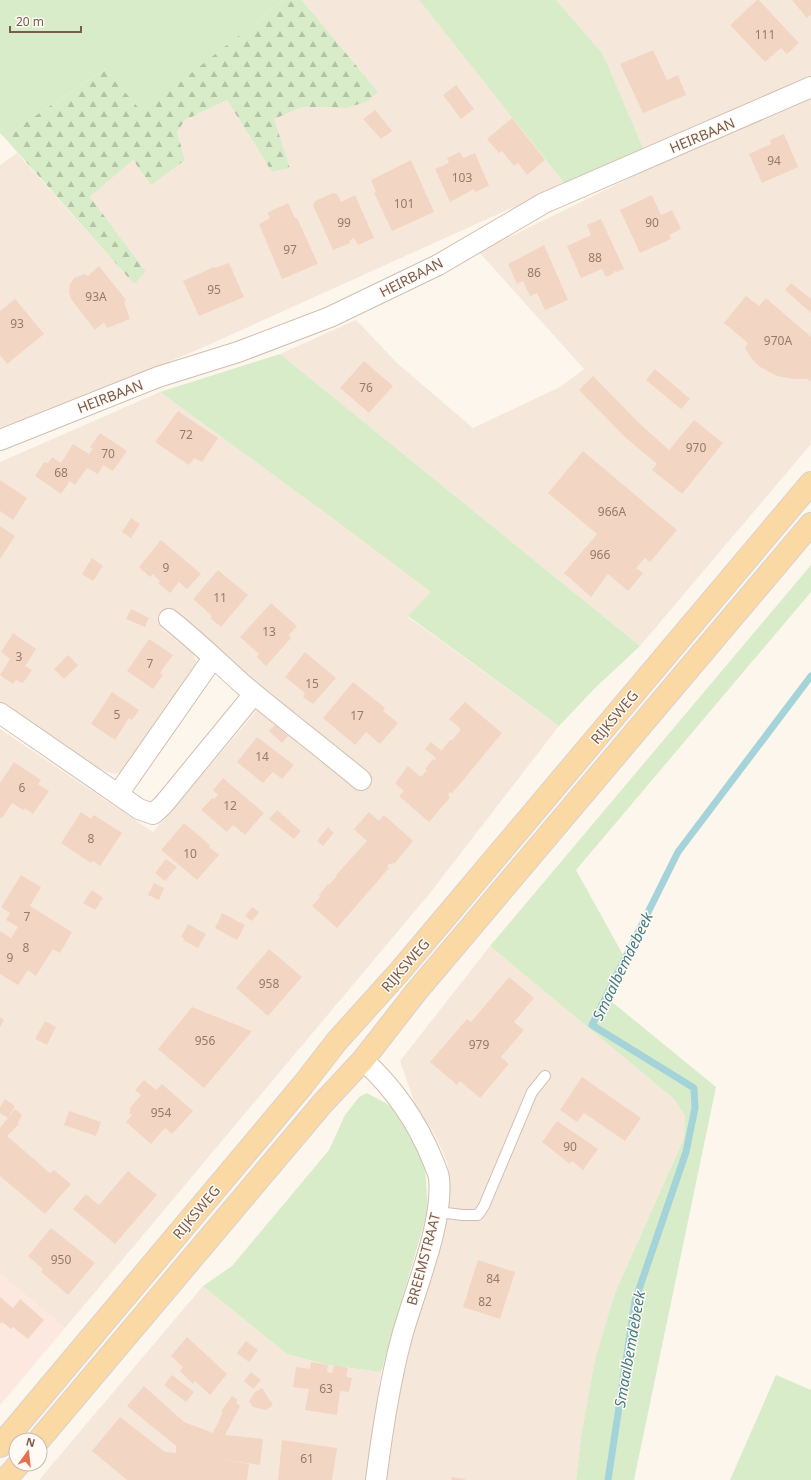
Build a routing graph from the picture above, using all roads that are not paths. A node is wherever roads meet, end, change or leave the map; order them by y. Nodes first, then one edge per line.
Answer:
1 (811, 87) edge
2 (0, 440) edge
3 (811, 483) edge
4 (811, 524) edge
5 (169, 619) dead end
6 (213, 658) junction
7 (254, 694) junction
8 (0, 714) edge
9 (361, 780) dead end
10 (118, 794) junction
11 (363, 1060) junction
12 (546, 1076) dead end
13 (438, 1212) junction
14 (46, 1432) edge
15 (0, 1446) edge
16 (12, 1472) edge
17 (5, 1480) edge
18 (376, 1480) edge

1 - 2 street, HEIRBAAN
3 - 15 main road, RIJKSWEG
4 - 11 main road, RIJKSWEG
5 - 6 street
6 - 7 street
6 - 10 street
7 - 9 street
7 - 10 street
8 - 10 street
11 - 13 street, BREEMSTRAAT
11 - 14 main road, RIJKSWEG
12 - 13 lane
13 - 18 street, BREEMSTRAAT
16 - 17 main road

